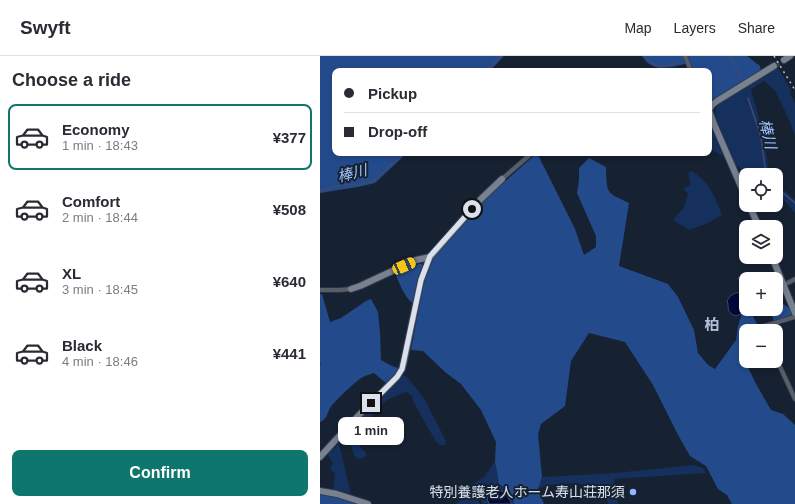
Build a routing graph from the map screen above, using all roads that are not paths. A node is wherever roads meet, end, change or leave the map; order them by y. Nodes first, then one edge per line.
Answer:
1 (684, 56) edge
2 (790, 56) edge
3 (784, 60) dead end
4 (774, 66) tunnel mouth
5 (690, 68) edge
6 (712, 105) edge
7 (712, 125) edge
8 (529, 156) edge
9 (502, 179) joint
10 (739, 183) edge
11 (430, 256) junction
12 (775, 264) edge
13 (795, 279) edge
14 (784, 285) junction
15 (351, 288) joint
16 (320, 290) edge
17 (795, 313) edge
18 (795, 317) edge
19 (771, 324) edge
20 (781, 368) edge
21 (795, 399) edge
22 (320, 457) edge
23 (320, 491) edge
24 (368, 504) edge

1 - 5 street
2 - 3 street
4 - 6 street
7 - 10 street
8 - 9 street
9 - 11 street
11 - 15 street
11 - 22 street
12 - 14 street
13 - 14 street
14 - 17 street
15 - 16 street
18 - 19 street
20 - 21 street
23 - 24 street

